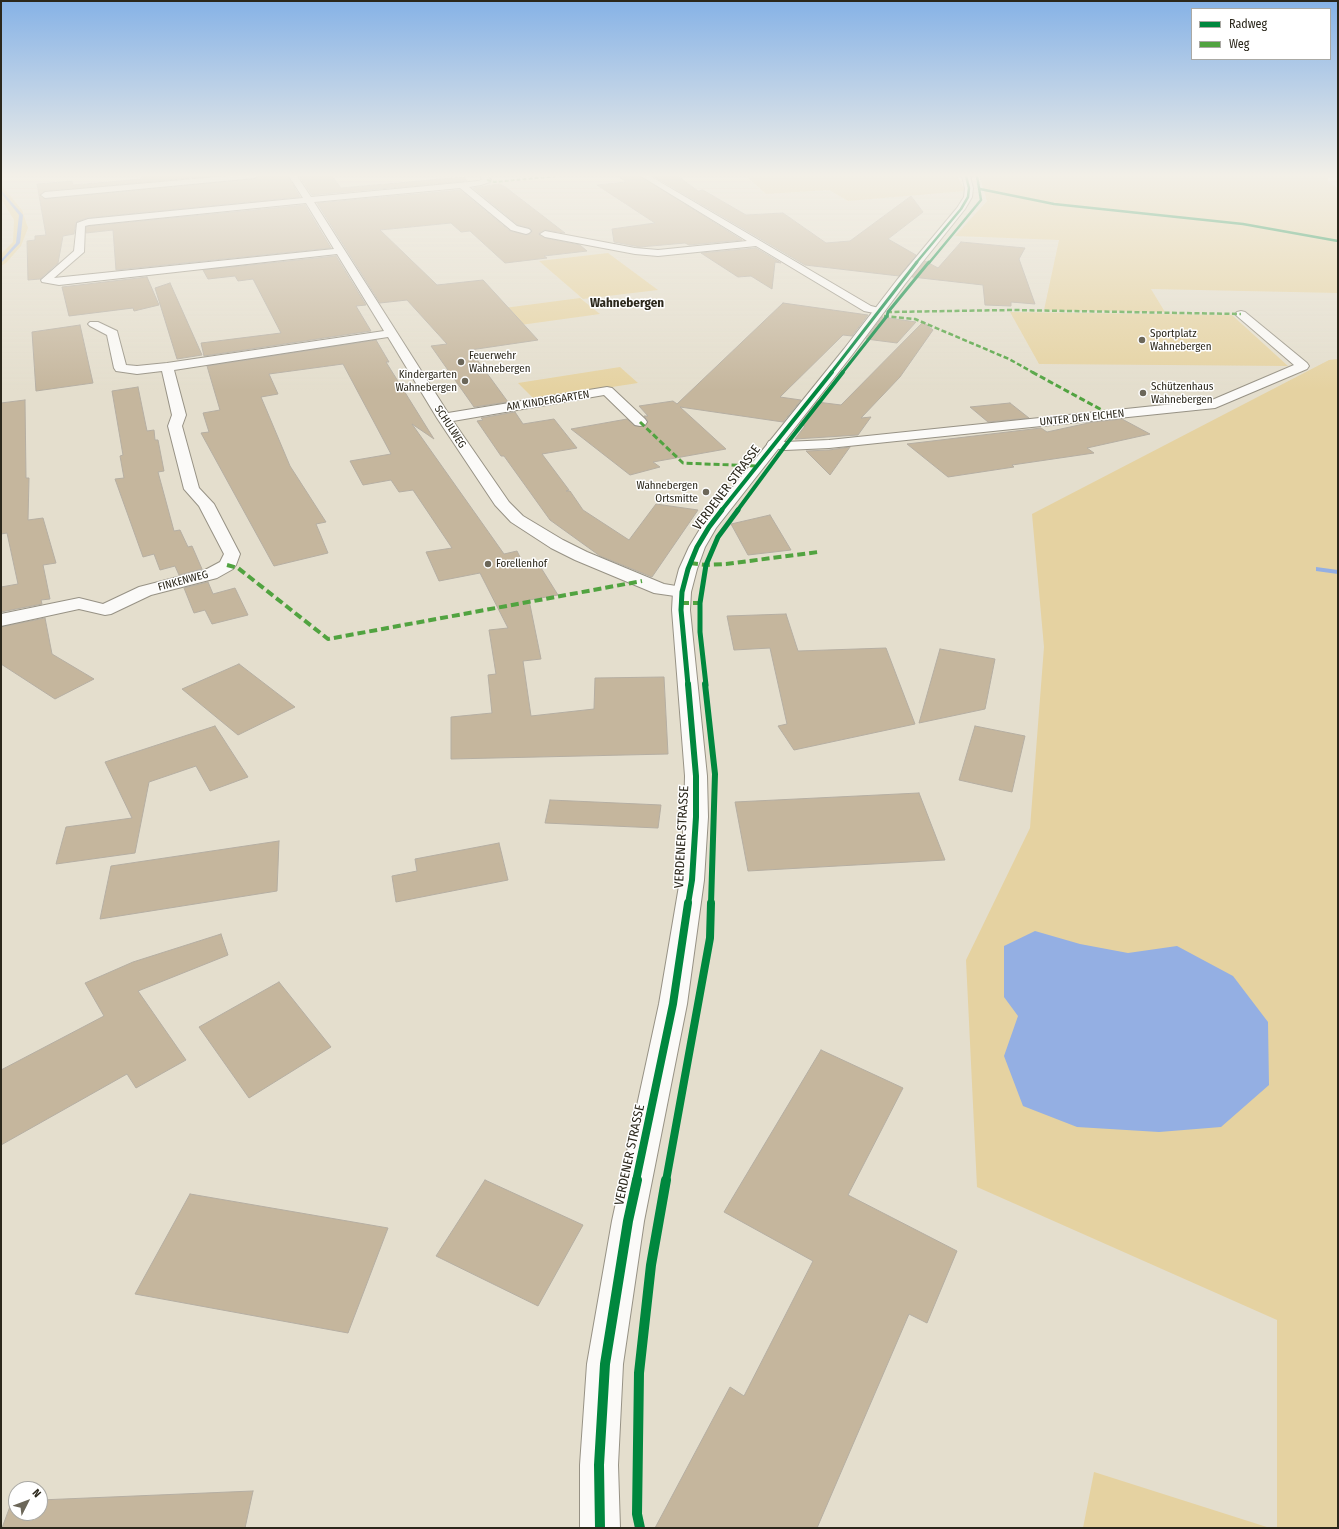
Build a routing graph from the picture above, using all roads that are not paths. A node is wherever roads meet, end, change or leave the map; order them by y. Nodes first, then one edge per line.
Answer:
1 (79, 247) edge
2 (338, 247) edge
3 (617, 247) edge
4 (714, 247) edge
5 (764, 247) edge
6 (930, 247) edge
7 (340, 251) junction
8 (879, 311) junction
9 (1242, 314) dead end
10 (94, 324) dead end
11 (392, 333) junction
12 (167, 367) junction
13 (444, 418) junction
14 (640, 422) dead end
15 (774, 444) junction
16 (682, 592) junction
17 (1, 620) edge
18 (600, 1528) edge

1 - 7 street
2 - 7 street, SCHULWEG
3 - 4 street
5 - 8 street
6 - 8 street, VERDENER STRASSE
7 - 11 street, SCHULWEG
8 - 15 street, VERDENER STRASSE
9 - 15 street, UNTER DEN EICHEN
10 - 12 street
11 - 12 street
11 - 13 street, SCHULWEG
12 - 17 street, FINKENWEG
13 - 14 street, AM KINDERGARTEN
13 - 16 street, SCHULWEG
15 - 16 street, VERDENER STRASSE
16 - 18 street, VERDENER STRASSE

